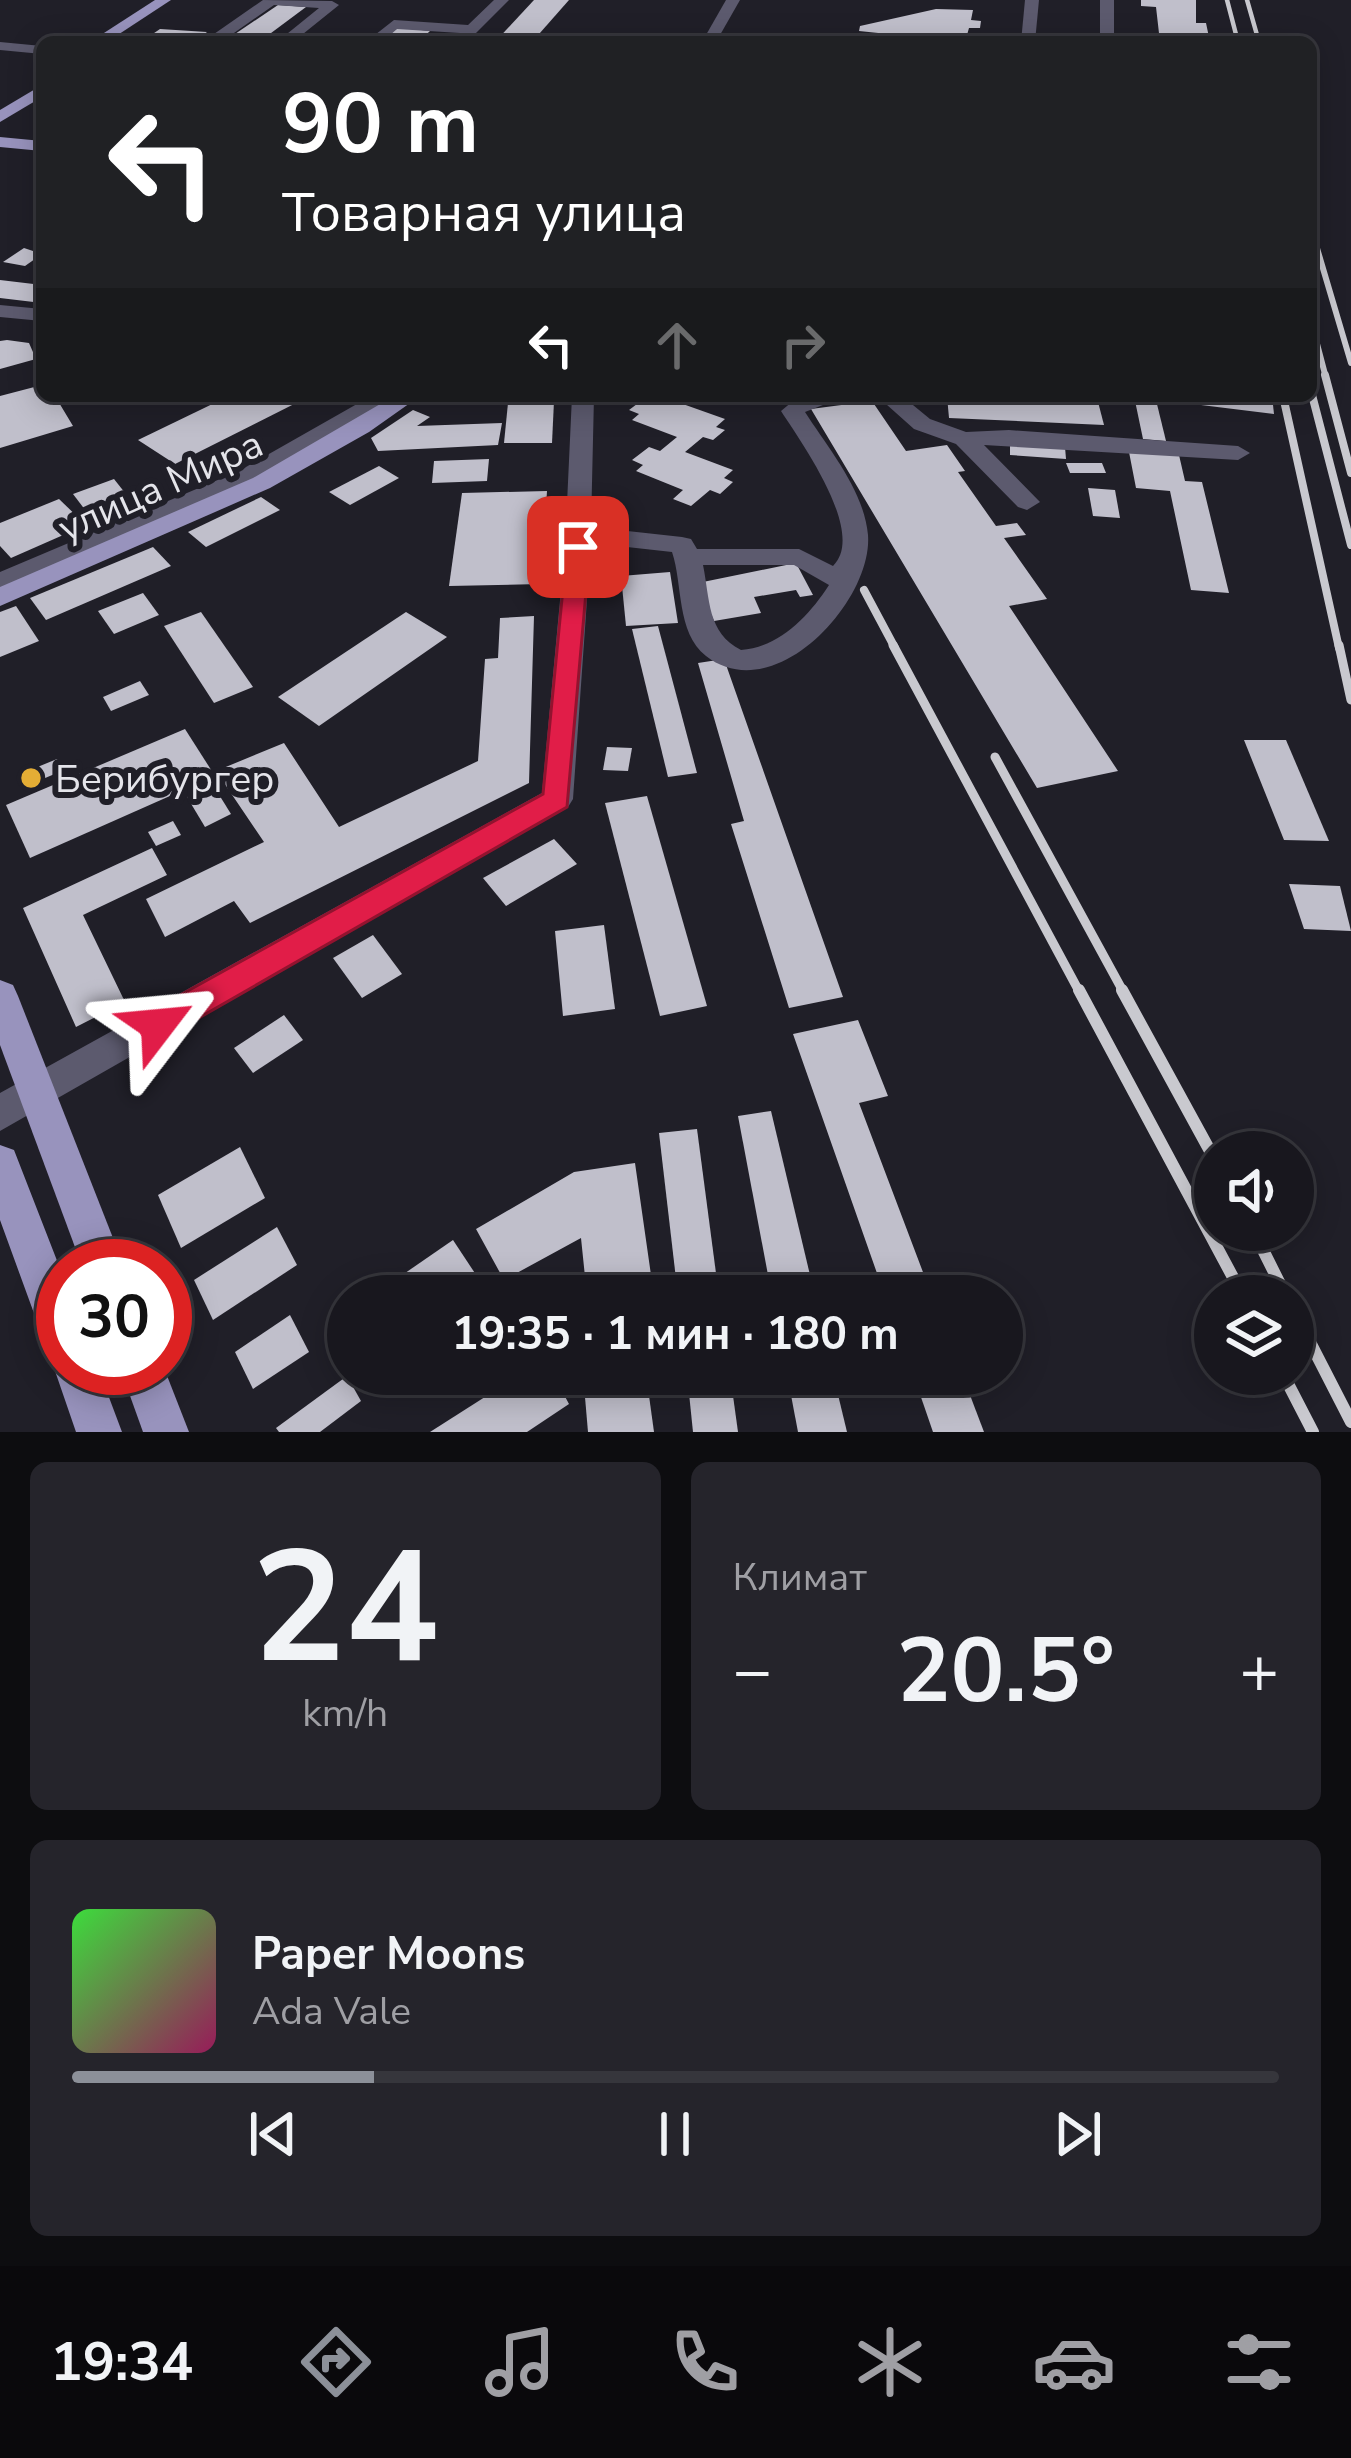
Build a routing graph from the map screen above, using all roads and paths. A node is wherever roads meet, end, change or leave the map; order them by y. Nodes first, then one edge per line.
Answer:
1 (164, 0) edge
2 (183, 0) edge
3 (502, 0) edge
4 (733, 0) edge
5 (1032, 0) edge
6 (1107, 0) edge
7 (107, 36) edge
8 (126, 36) edge
9 (222, 36) edge
10 (292, 36) edge
11 (380, 36) edge
12 (465, 36) edge
13 (712, 36) edge
14 (1029, 36) edge
15 (1107, 36) edge
16 (0, 46) edge
17 (36, 49) edge
18 (36, 80) edge
19 (36, 94) edge
20 (0, 103) edge
21 (0, 117) edge
22 (0, 142) edge
23 (36, 145) edge
24 (0, 311) edge
25 (36, 314) edge
26 (378, 402) edge
27 (400, 402) edge
28 (583, 402) edge
29 (802, 402) edge
30 (895, 402) edge
31 (964, 439) junction
32 (1238, 453) dead end
33 (1027, 502) dead end
34 (579, 534) junction
35 (689, 557) junction
36 (851, 567) junction
37 (0, 582) edge
38 (0, 597) edge
39 (0, 996) edge
40 (38, 1092) junction
41 (0, 1113) edge
42 (0, 1163) edge
43 (93, 1239) edge
44 (36, 1260) edge
45 (86, 1395) edge
46 (152, 1395) edge
47 (99, 1432) edge
48 (166, 1432) edge

1 - 7 main road
2 - 8 main road
3 - 12 street
4 - 13 street
5 - 14 street
6 - 15 street
9 - 10 street
11 - 12 street
16 - 17 street
18 - 20 main road
19 - 21 main road
22 - 23 main road
24 - 25 street
26 - 37 street, улица Мира
27 - 38 main road, улица Мира
28 - 34 street
29 - 36 street
30 - 31 street
31 - 32 street
31 - 33 street
34 - 35 street
34 - 40 street
35 - 36 street
35 - 36 street
39 - 40 main road
40 - 41 street
40 - 43 main road
42 - 44 main road
45 - 47 main road
46 - 48 main road

